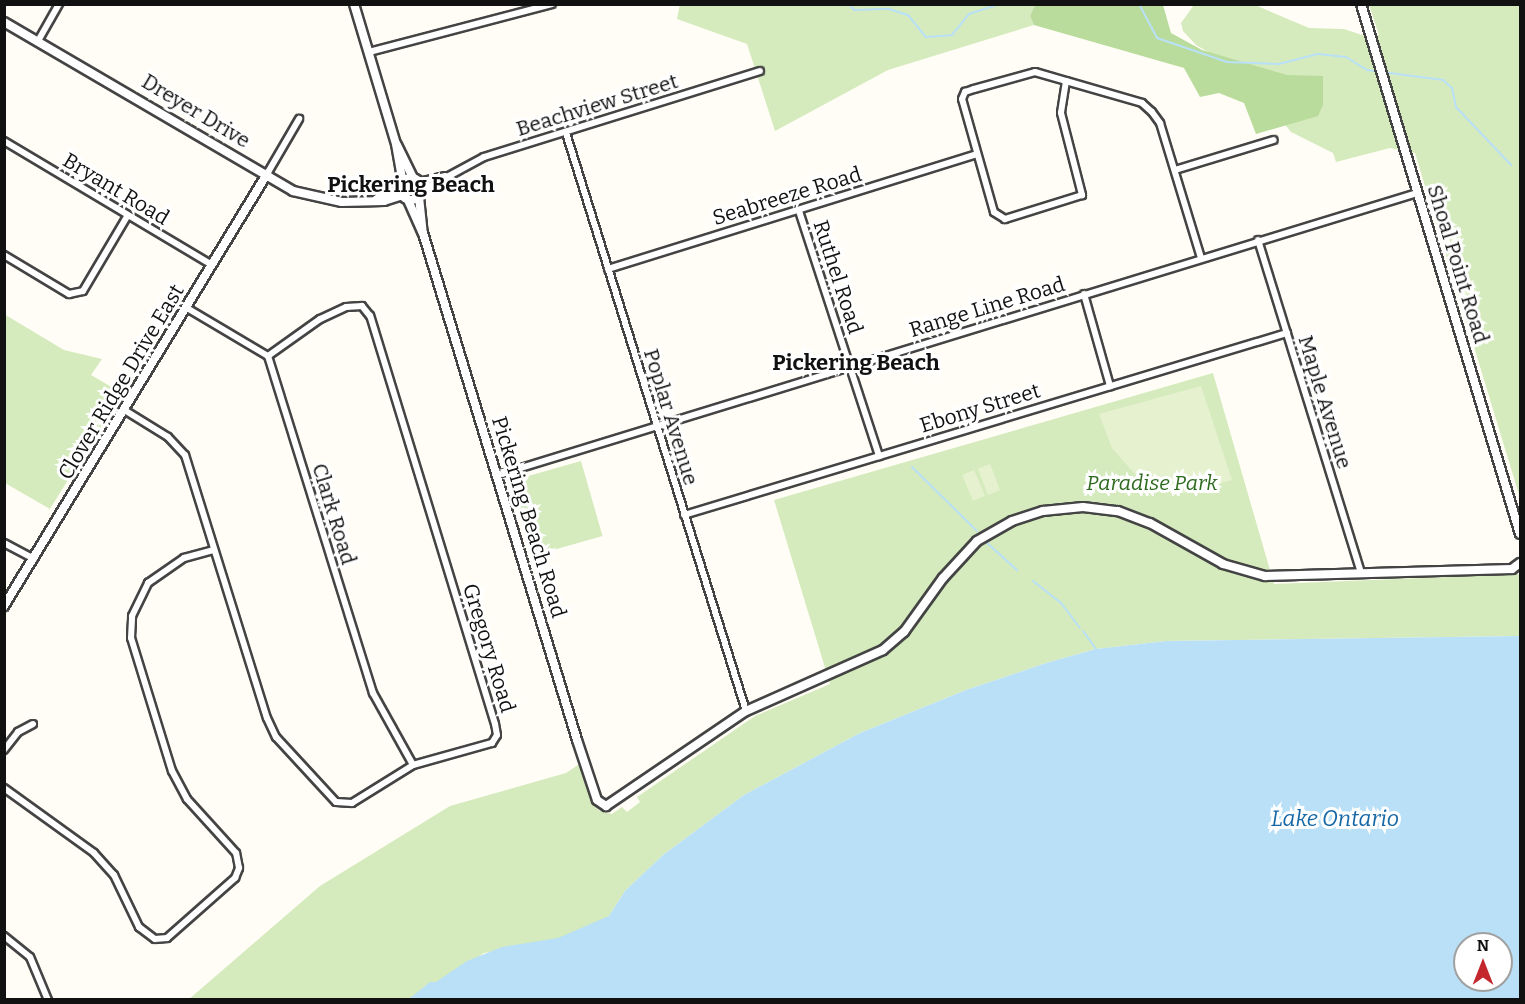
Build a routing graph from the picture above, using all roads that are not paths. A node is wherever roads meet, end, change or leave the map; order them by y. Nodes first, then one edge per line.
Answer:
1 (60, 4) edge
2 (354, 4) edge
3 (552, 4) edge
4 (1361, 4) edge
5 (4, 22) edge
6 (38, 42) junction
7 (369, 52) junction
8 (760, 71) dead end
9 (1066, 81) junction
10 (299, 119) dead end
11 (566, 133) junction
12 (1274, 140) dead end
13 (4, 141) edge
14 (396, 144) junction
15 (975, 155) junction
16 (1175, 170) junction
17 (267, 174) junction
18 (446, 176) junction
19 (416, 180) junction
20 (403, 192) junction
21 (1417, 193) junction
22 (421, 194) junction
23 (799, 211) junction
24 (128, 215) junction
25 (423, 233) junction
26 (1258, 240) junction
27 (4, 255) edge
28 (1201, 258) junction
29 (212, 265) junction
30 (608, 269) junction
31 (1084, 294) junction
32 (187, 308) junction
33 (1287, 333) junction
34 (268, 356) junction
35 (849, 366) junction
36 (1110, 386) junction
37 (126, 411) junction
38 (657, 426) junction
39 (879, 456) junction
40 (498, 475) junction
41 (684, 515) junction
42 (1521, 534) edge
43 (4, 543) edge
44 (214, 550) junction
45 (35, 560) junction
46 (1521, 563) edge
47 (1361, 573) junction
48 (4, 606) edge
49 (746, 711) junction
50 (33, 724) dead end
51 (4, 750) edge
52 (413, 765) junction
53 (4, 788) edge
54 (4, 936) edge
55 (48, 999) edge

1 - 6 street
2 - 7 street, Pickering Beach Road
3 - 7 street
4 - 21 street, Shoal Point Road
5 - 6 street, Dreyer Drive
6 - 17 street, Dreyer Drive
7 - 14 street, Pickering Beach Road
8 - 11 street, Beachview Street
9 - 15 street
9 - 15 street
9 - 16 street
10 - 17 street
11 - 18 street, Beachview Street
11 - 30 street, Poplar Avenue
12 - 16 street
13 - 24 street, Bryant Road
14 - 19 street, Pickering Beach Road
14 - 20 street, Pickering Beach Road
15 - 23 street, Seabreeze Road
16 - 28 street
17 - 20 street, Dreyer Drive
17 - 29 street, Clover Ridge Drive East
18 - 19 street, Beachview Street
18 - 22 street, Beachview Street
19 - 20 street
19 - 22 street, Pickering Beach Road
20 - 22 street
20 - 25 street, Pickering Beach Road
21 - 26 street, Range Line Road
21 - 42 street, Shoal Point Road
22 - 25 street, Pickering Beach Road
23 - 30 street, Seabreeze Road
23 - 35 street, Ruthel Road
24 - 27 street
24 - 29 street, Bryant Road
25 - 40 street, Pickering Beach Road
26 - 28 street, Range Line Road
26 - 33 street, Maple Avenue
28 - 31 street, Range Line Road
29 - 32 street, Clover Ridge Drive East
30 - 38 street, Poplar Avenue
31 - 35 street, Range Line Road
31 - 36 street
32 - 34 street
32 - 37 street, Clover Ridge Drive East
33 - 36 street, Ebony Street
33 - 47 street, Maple Avenue
34 - 52 street, Clark Road
34 - 52 street, Gregory Road
35 - 38 street, Range Line Road
35 - 39 street, Ruthel Road
36 - 39 street, Ebony Street
37 - 44 street, Gregory Road
37 - 45 street, Clover Ridge Drive East
38 - 40 street, Range Line Road
38 - 41 street, Poplar Avenue
39 - 41 street, Ebony Street
40 - 49 street, Pickering Beach Road
41 - 49 street, Poplar Avenue
43 - 45 street
44 - 52 street, Gregory Road
44 - 53 street
45 - 48 street, Clover Ridge Drive East
46 - 47 street
47 - 49 street
50 - 51 street
54 - 55 street

